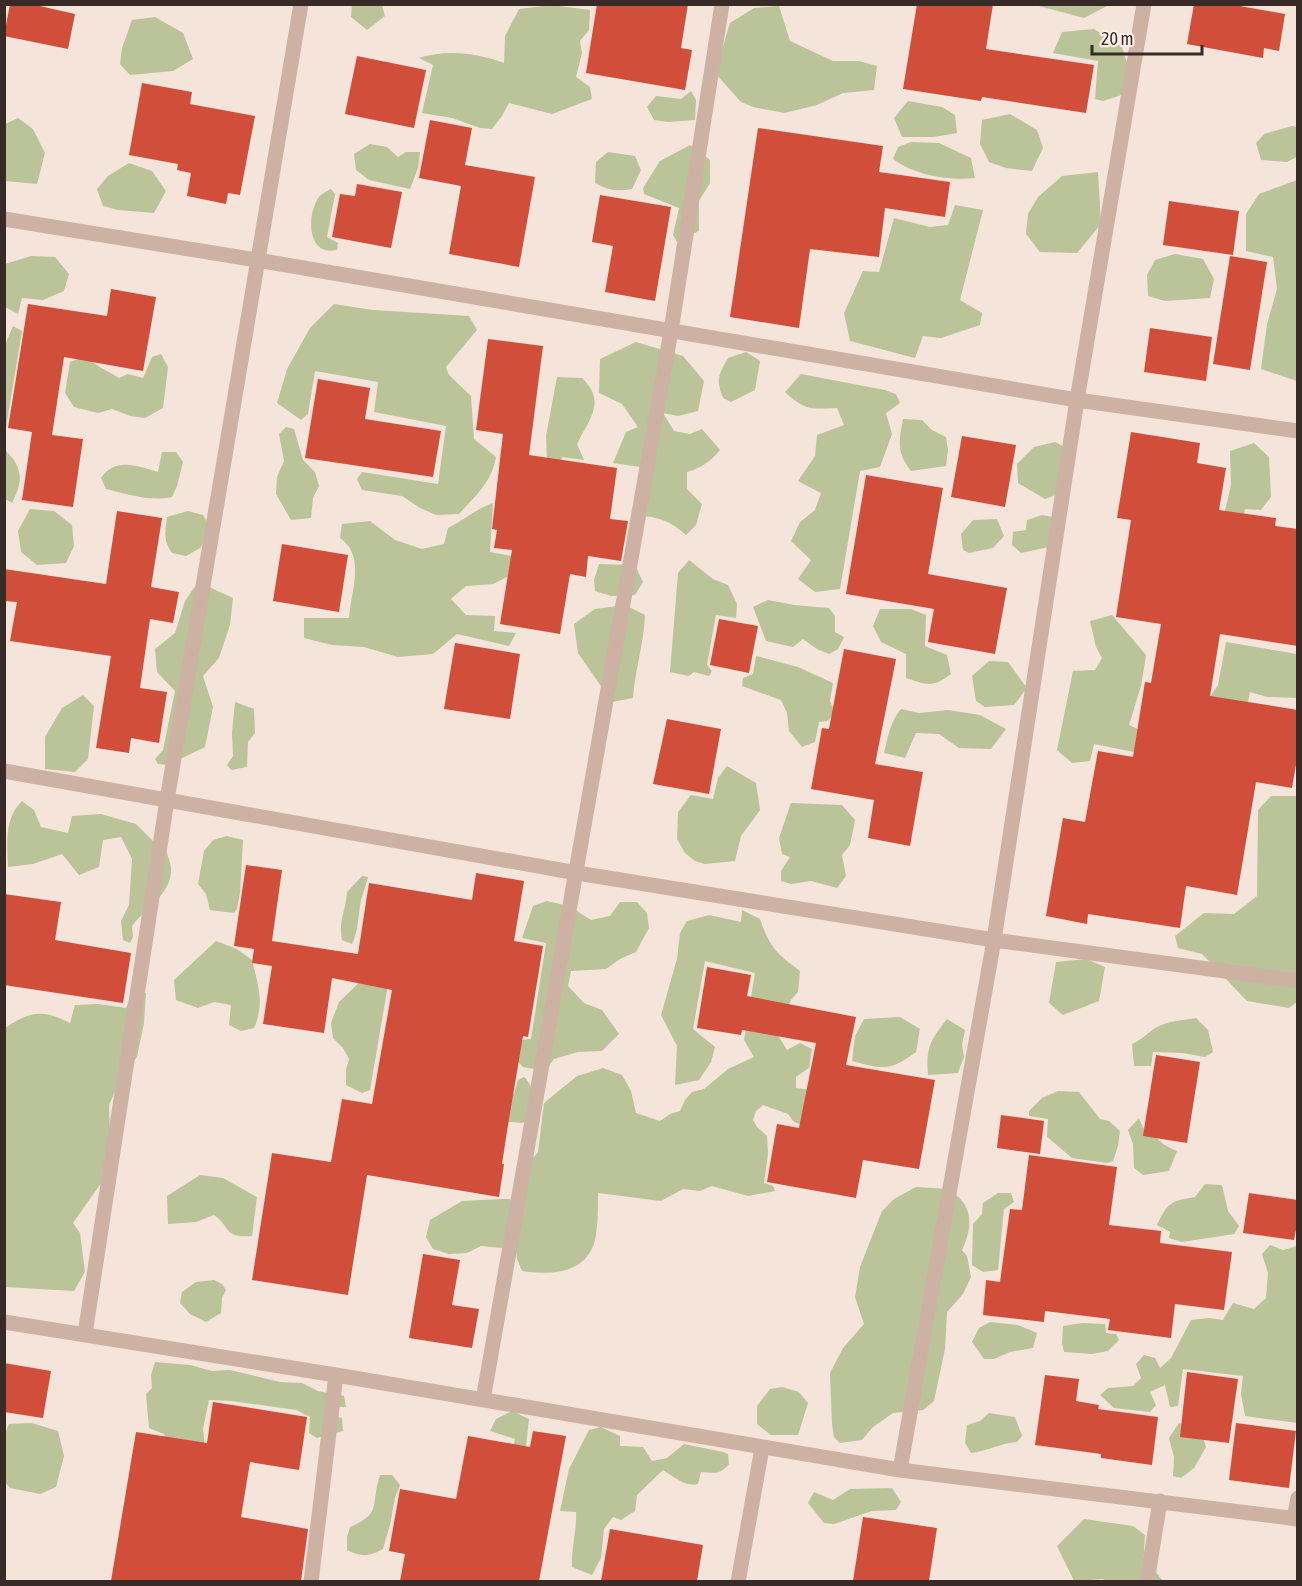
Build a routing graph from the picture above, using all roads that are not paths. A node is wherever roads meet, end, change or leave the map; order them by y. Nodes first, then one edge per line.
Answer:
1 (301, 4) edge
2 (722, 4) edge
3 (1144, 4) edge
4 (4, 219) edge
5 (257, 260) junction
6 (671, 331) junction
7 (1077, 400) junction
8 (1298, 431) edge
9 (4, 771) edge
10 (167, 800) junction
11 (577, 873) junction
12 (994, 940) junction
13 (1298, 981) edge
14 (4, 1322) edge
15 (85, 1334) junction
16 (336, 1375) junction
17 (483, 1400) junction
18 (762, 1448) junction
19 (900, 1470) junction
20 (1298, 1498) edge
21 (1160, 1502) junction
22 (1296, 1519) edge
23 (311, 1581) edge
24 (738, 1581) edge
25 (1147, 1581) edge

1 - 5 street
2 - 6 street
3 - 7 street
4 - 5 street
5 - 6 street
5 - 10 street
6 - 7 street
6 - 11 street
7 - 8 street
7 - 12 street
9 - 10 street
10 - 11 street
10 - 15 street
11 - 12 street
11 - 17 street
12 - 13 street
12 - 19 street
14 - 15 street
15 - 16 street
16 - 17 street
16 - 23 street
17 - 18 street
18 - 19 street
18 - 24 street
19 - 21 street
20 - 22 street
21 - 22 street
21 - 25 street

